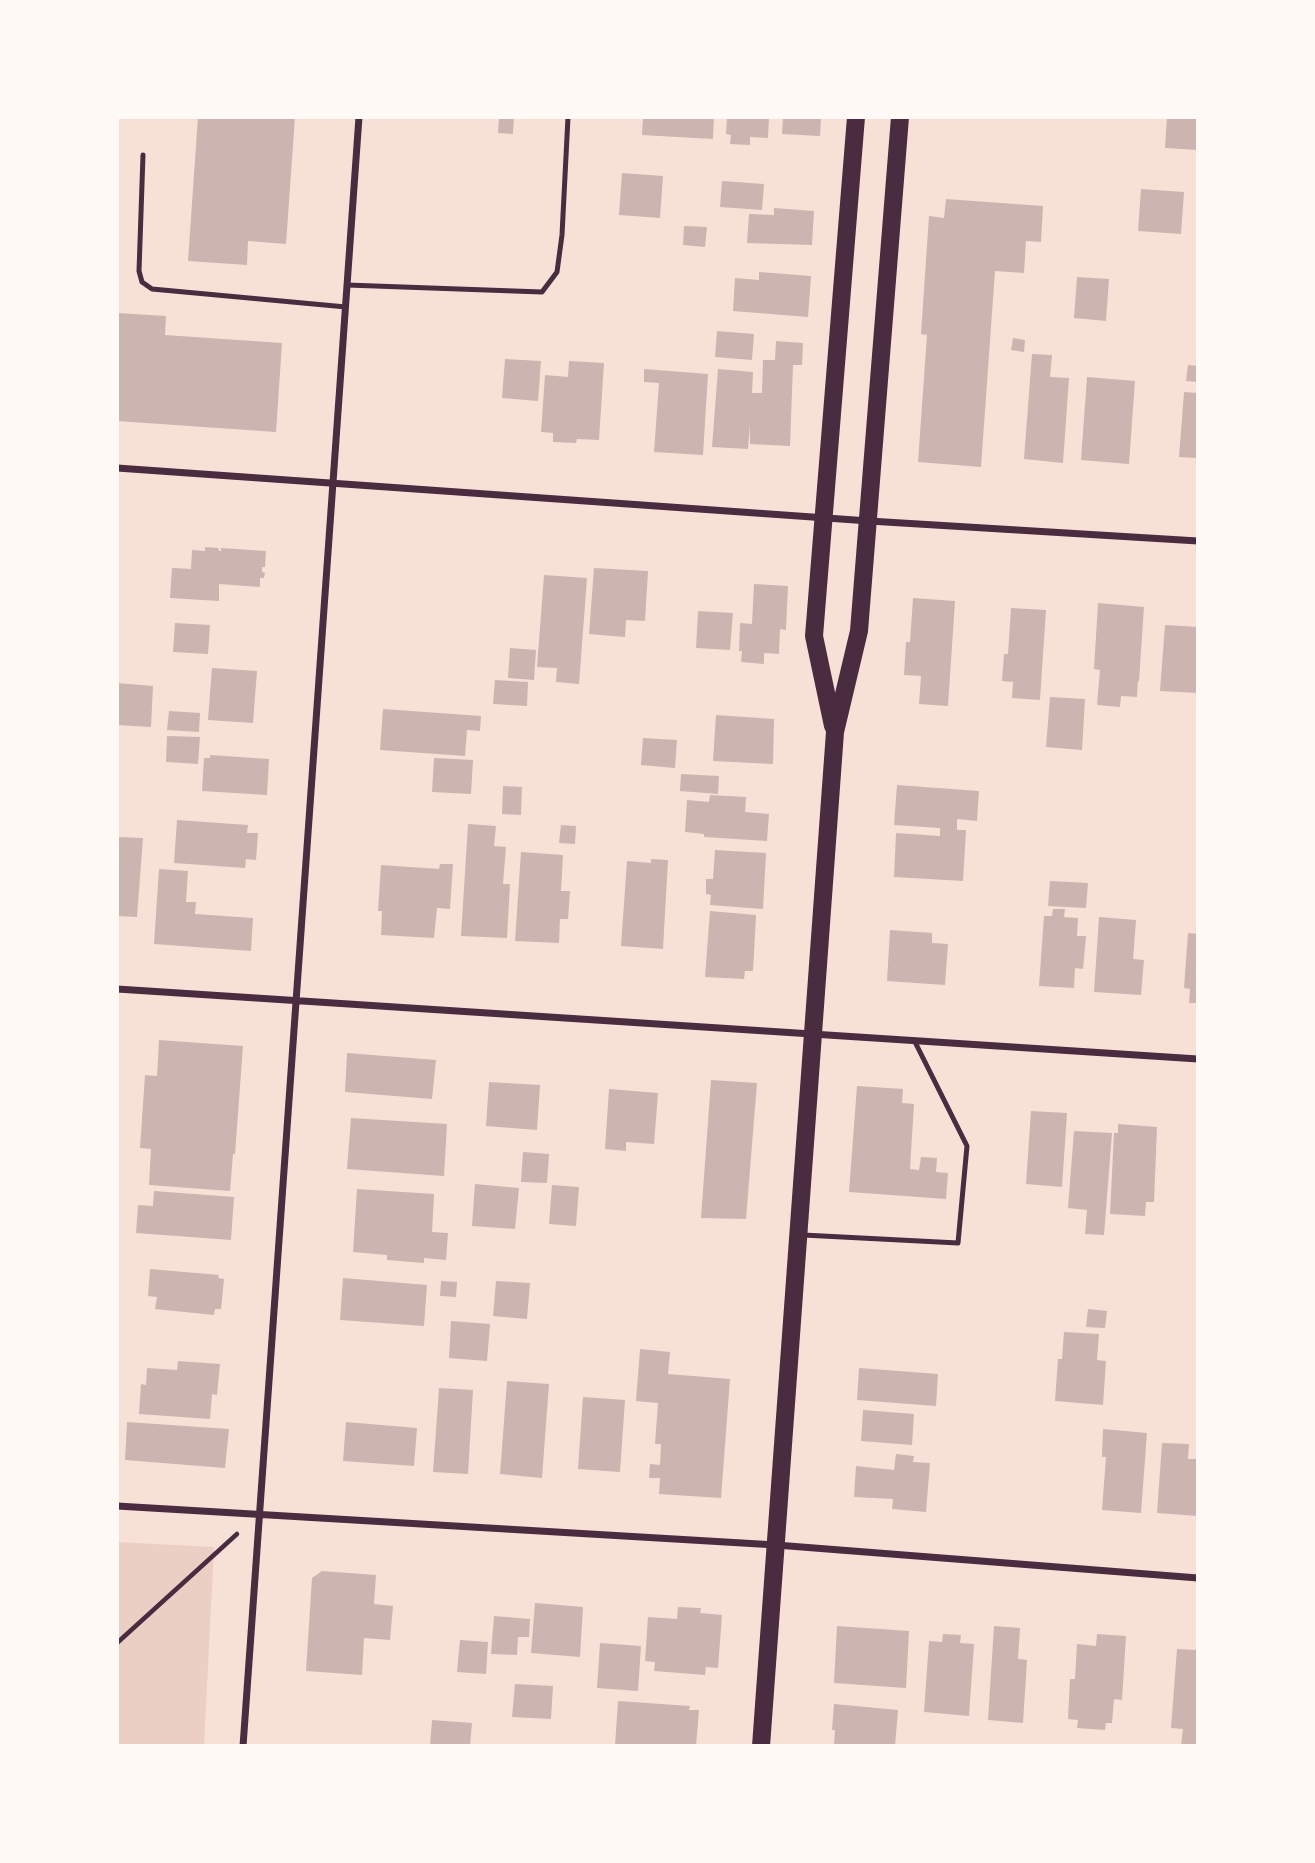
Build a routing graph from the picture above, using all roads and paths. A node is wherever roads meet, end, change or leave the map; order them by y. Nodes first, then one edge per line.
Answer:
1 (359, 117) edge
2 (568, 117) edge
3 (856, 117) edge
4 (900, 117) edge
5 (143, 155) dead end
6 (347, 285) junction
7 (346, 307) junction
8 (117, 468) edge
9 (334, 483) junction
10 (823, 517) junction
11 (869, 521) junction
12 (1198, 541) edge
13 (835, 732) junction
14 (117, 989) edge
15 (296, 1002) junction
16 (812, 1034) junction
17 (914, 1040) junction
18 (1198, 1059) edge
19 (799, 1235) junction
20 (117, 1506) edge
21 (258, 1515) junction
22 (776, 1545) junction
23 (1198, 1578) edge
24 (117, 1643) edge
25 (243, 1746) edge
26 (761, 1746) edge

1 - 6 street
2 - 6 lane
3 - 10 main road
4 - 11 main road
5 - 7 lane
6 - 7 street
7 - 9 street
8 - 9 street
9 - 10 street
9 - 15 street
10 - 11 street
10 - 13 main road
11 - 12 street
11 - 13 main road
13 - 16 main road
14 - 15 street
15 - 16 street
15 - 21 street
16 - 17 street
16 - 19 main road
17 - 18 street
17 - 19 lane
19 - 22 main road
20 - 21 street
21 - 22 street
21 - 24 path
21 - 25 street
22 - 23 street
22 - 26 main road

